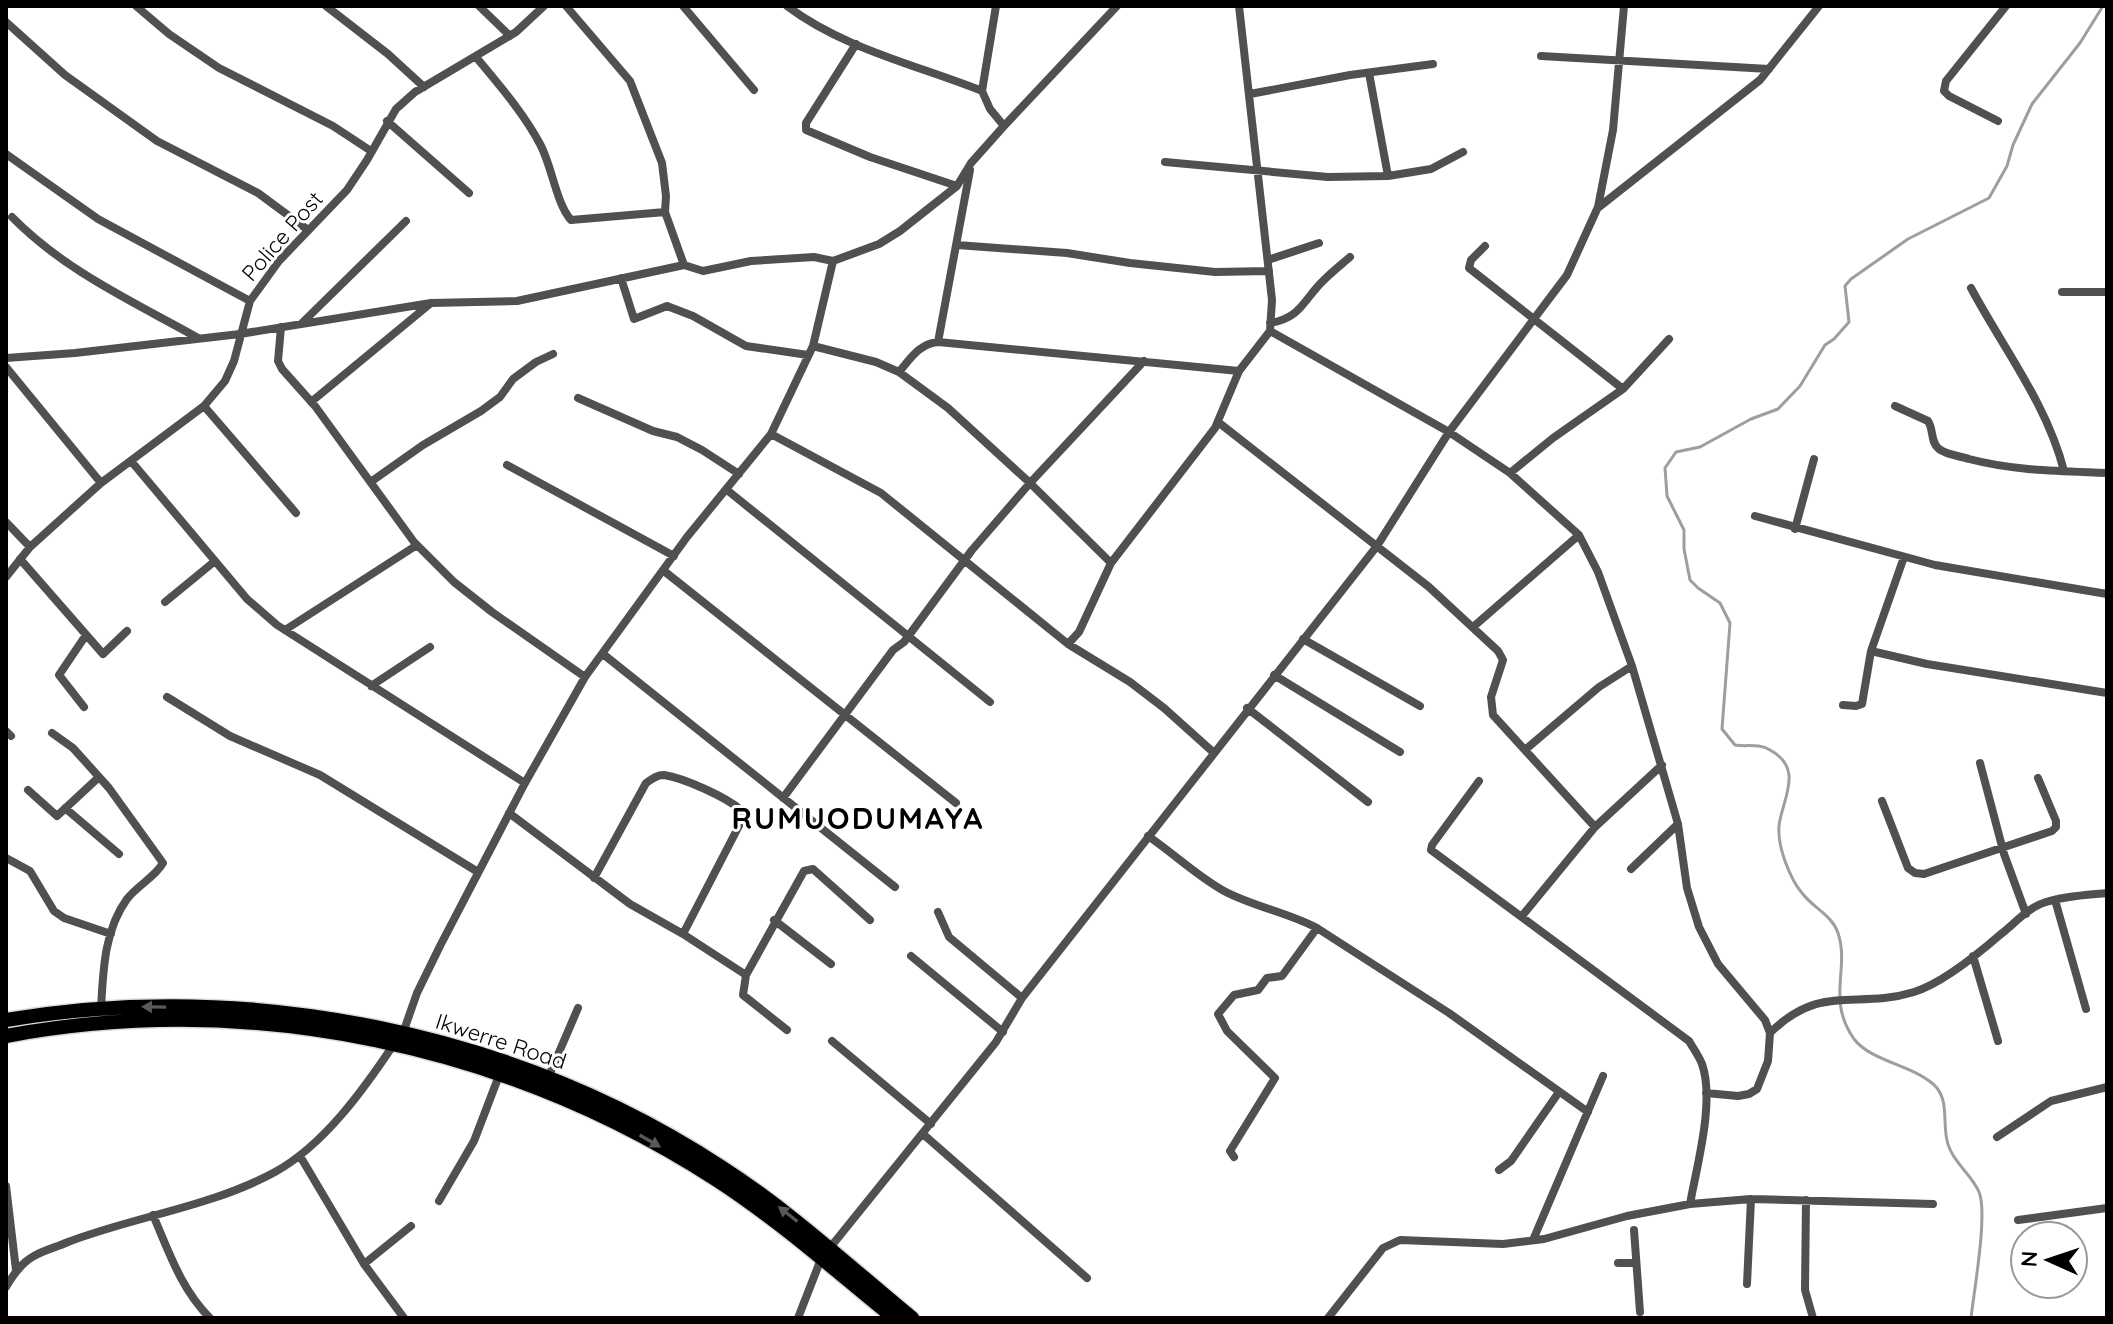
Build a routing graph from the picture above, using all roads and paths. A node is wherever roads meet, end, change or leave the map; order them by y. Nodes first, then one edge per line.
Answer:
1 (136, 6) edge
2 (326, 6) edge
3 (479, 6) edge
4 (544, 6) edge
5 (566, 6) edge
6 (683, 6) edge
7 (787, 6) edge
8 (996, 6) edge
9 (1117, 6) edge
10 (1239, 6) edge
11 (1624, 6) edge
12 (1819, 6) edge
13 (2006, 6) edge
14 (6, 22) edge
15 (510, 36) junction
16 (856, 44) junction
17 (1541, 56) dead end
18 (476, 57) junction
19 (1621, 61) junction
20 (1433, 64) dead end
21 (1769, 69) junction
22 (1369, 73) junction
23 (424, 87) junction
24 (754, 90) dead end
25 (982, 91) junction
26 (1250, 94) junction
27 (387, 121) junction
28 (1998, 121) dead end
29 (1004, 126) junction
30 (371, 151) junction
31 (1463, 152) dead end
32 (6, 154) edge
33 (1165, 162) dead end
34 (971, 163) junction
35 (1258, 172) junction
36 (1388, 176) junction
37 (957, 186) junction
38 (469, 193) dead end
39 (1598, 207) junction
40 (665, 212) junction
41 (12, 217) dead end
42 (406, 221) dead end
43 (308, 230) junction
44 (1319, 243) dead end
45 (957, 245) junction
46 (1485, 246) dead end
47 (1350, 257) dead end
48 (1268, 260) junction
49 (833, 261) junction
50 (684, 265) junction
51 (1269, 271) junction
52 (621, 278) junction
53 (1971, 288) dead end
54 (2062, 292) dead end
55 (2107, 292) edge
56 (250, 301) junction
57 (431, 303) junction
58 (1536, 318) junction
59 (301, 324) junction
60 (281, 327) junction
61 (1270, 327) junction
62 (240, 334) junction
63 (198, 338) junction
64 (1669, 339) dead end
65 (938, 342) junction
66 (811, 350) junction
67 (553, 354) dead end
68 (6, 358) edge
69 (1144, 361) junction
70 (6, 367) edge
71 (1239, 371) junction
72 (899, 372) junction
73 (1623, 389) junction
74 (578, 398) dead end
75 (311, 402) junction
76 (204, 406) junction
77 (1895, 406) dead end
78 (1218, 422) junction
79 (1449, 432) junction
80 (771, 434) junction
81 (1814, 459) dead end
82 (131, 461) junction
83 (507, 465) dead end
84 (2064, 471) junction
85 (1510, 473) junction
86 (2107, 473) edge
87 (739, 474) junction
88 (372, 481) junction
89 (101, 483) junction
90 (1030, 483) junction
91 (727, 490) junction
92 (296, 513) dead end
93 (1755, 516) dead end
94 (6, 522) edge
95 (1795, 529) junction
96 (1579, 535) junction
97 (417, 545) junction
98 (1377, 546) junction
99 (30, 547) junction
100 (674, 556) junction
101 (1904, 557) junction
102 (20, 559) junction
103 (964, 560) junction
104 (215, 561) junction
105 (1111, 563) junction
106 (664, 571) junction
107 (6, 577) edge
108 (2107, 594) edge
109 (165, 602) dead end
110 (1473, 627) junction
111 (285, 630) junction
112 (127, 631) dead end
113 (908, 634) junction
114 (86, 635) junction
115 (1303, 639) junction
116 (1068, 644) junction
117 (430, 647) dead end
118 (1871, 651) junction
119 (603, 654) junction
120 (1632, 666) junction
121 (1274, 675) junction
122 (585, 677) junction
123 (371, 686) junction
124 (2107, 693) edge
125 (167, 697) dead end
126 (990, 702) dead end
127 (1843, 705) dead end
128 (1420, 706) dead end
129 (84, 707) dead end
130 (1247, 708) junction
131 (845, 715) junction
132 (52, 733) dead end
133 (1525, 750) junction
134 (1213, 752) junction
135 (1400, 752) dead end
136 (1980, 763) dead end
137 (1662, 765) junction
138 (99, 777) junction
139 (2038, 778) dead end
140 (1479, 781) dead end
141 (525, 783) junction
142 (28, 790) dead end
143 (783, 798) junction
144 (1882, 801) dead end
145 (1368, 802) dead end
146 (956, 803) dead end
147 (65, 808) junction
148 (509, 813) junction
149 (1678, 824) junction
150 (1595, 827) junction
151 (1148, 836) junction
152 (2002, 846) junction
153 (119, 854) dead end
154 (6, 858) edge
155 (1631, 869) dead end
156 (478, 872) junction
157 (594, 878) junction
158 (895, 887) dead end
159 (2107, 893) edge
160 (2055, 900) junction
161 (938, 912) dead end
162 (2026, 914) junction
163 (1522, 916) junction
164 (774, 920) junction
165 (870, 920) dead end
166 (1317, 928) junction
167 (111, 934) junction
168 (683, 934) junction
169 (911, 956) dead end
170 (1973, 956) junction
171 (831, 964) dead end
172 (746, 975) junction
173 (1022, 998) junction
174 (578, 1008) dead end
175 (101, 1009) junction
176 (2086, 1009) dead end
177 (6, 1020) edge
178 (787, 1030) dead end
179 (1003, 1032) junction
180 (1770, 1033) junction
181 (6, 1036) edge
182 (399, 1038) junction
183 (832, 1041) dead end
184 (1998, 1041) dead end
185 (500, 1073) junction
186 (1603, 1076) dead end
187 (548, 1078) junction
188 (2107, 1087) edge
189 (1559, 1092) junction
190 (1706, 1093) junction
191 (1588, 1112) junction
192 (931, 1124) junction
193 (923, 1134) junction
194 (1997, 1137) dead end
195 (300, 1156) junction
196 (1234, 1157) dead end
197 (1499, 1170) dead end
198 (6, 1186) edge
199 (1751, 1199) junction
200 (1806, 1200) junction
201 (439, 1201) dead end
202 (1690, 1204) junction
203 (1933, 1204) dead end
204 (2107, 1208) edge
205 (153, 1215) junction
206 (2018, 1220) dead end
207 (411, 1226) dead end
208 (1634, 1230) dead end
209 (1533, 1240) junction
210 (825, 1254) junction
211 (1618, 1263) dead end
212 (1636, 1263) junction
213 (364, 1264) junction
214 (16, 1270) junction
215 (1087, 1278) dead end
216 (1747, 1284) dead end
217 (6, 1287) edge
218 (1640, 1312) dead end
219 (210, 1318) edge
220 (404, 1318) edge
221 (798, 1318) edge
222 (894, 1318) edge
223 (912, 1318) edge
224 (1328, 1318) edge
225 (1813, 1318) edge

1 - 30 street
2 - 23 street
3 - 15 street
4 - 15 street, Police Post
5 - 40 street
6 - 24 street
7 - 16 street
8 - 25 street
9 - 29 street
10 - 26 street
11 - 19 street
12 - 21 street
13 - 28 street
14 - 43 street
15 - 18 street, Police Post
16 - 25 street
16 - 37 street
17 - 19 street
18 - 23 street, Police Post
18 - 40 street
19 - 21 street
19 - 39 street
20 - 22 street
21 - 39 street
22 - 26 street
22 - 36 street
23 - 27 street, Police Post
25 - 29 street
26 - 35 street
27 - 30 street, Police Post
27 - 38 street
29 - 34 street
30 - 43 street, Police Post
31 - 36 street
32 - 56 street
33 - 35 street
34 - 37 street
34 - 45 street
35 - 36 street
35 - 48 street
37 - 49 street
39 - 58 street
40 - 50 street
41 - 63 street
42 - 59 street
43 - 56 street, Police Post
44 - 48 street
45 - 51 street
45 - 65 street
46 - 58 street
47 - 61 street
48 - 51 street
49 - 50 street
49 - 66 street
50 - 52 street
51 - 61 street
52 - 57 street
52 - 66 street
53 - 84 street
54 - 55 street
56 - 62 street, Police Post
57 - 59 street
57 - 75 street
58 - 73 street
58 - 79 street
59 - 60 street
60 - 62 street
60 - 75 street
61 - 71 street
61 - 79 street
62 - 63 street
62 - 76 street, Police Post
63 - 68 street
64 - 73 street
65 - 69 street
65 - 72 street
66 - 72 street
66 - 80 street
67 - 88 street
69 - 71 street
69 - 90 street
70 - 89 street
71 - 78 street
72 - 90 street
73 - 85 street
74 - 87 street
75 - 88 street
76 - 82 street, Police Post
76 - 92 street
77 - 84 street
78 - 98 street
78 - 105 street
79 - 85 street
79 - 98 street
80 - 87 street
80 - 103 street
81 - 95 street
82 - 89 street, Police Post
82 - 104 street
83 - 100 street
84 - 86 street
85 - 96 street
87 - 91 street
88 - 97 street
89 - 99 street, Police Post
90 - 103 street
90 - 105 street
91 - 100 street
91 - 113 street
93 - 95 street
94 - 99 street
95 - 101 street
96 - 110 street
96 - 120 street
97 - 111 street
97 - 122 street
98 - 110 street
98 - 115 street
99 - 102 street, Police Post
100 - 106 street
101 - 108 street
101 - 118 street
102 - 107 street, Police Post
102 - 114 street
103 - 113 street
103 - 116 street
104 - 109 street
104 - 111 street
105 - 116 street
106 - 119 street
106 - 131 street
110 - 133 street
111 - 123 street
112 - 114 street
113 - 126 street
113 - 131 street
114 - 129 street
115 - 121 street
115 - 128 street
116 - 134 street
117 - 123 street
118 - 124 street
118 - 127 street
119 - 122 street
119 - 143 street
120 - 133 street
120 - 137 street
121 - 130 street
121 - 135 street
122 - 141 street
123 - 141 street
125 - 156 street
130 - 134 street
130 - 145 street
131 - 143 street
131 - 146 street
132 - 138 street
133 - 150 street
134 - 151 street
136 - 152 street
137 - 149 street
137 - 150 street
138 - 147 street
138 - 167 street
139 - 152 street
140 - 163 street
141 - 148 street
142 - 147 street
143 - 158 street
144 - 152 street
147 - 153 street
148 - 156 street
148 - 157 street
149 - 155 street
149 - 180 street
150 - 163 street
151 - 166 street
151 - 173 street
152 - 162 street
154 - 167 street
156 - 182 street
157 - 168 street
157 - 168 street
159 - 160 street
160 - 162 street
160 - 176 street
161 - 173 street
162 - 170 street
163 - 190 street
164 - 165 street
164 - 171 street
164 - 172 street
166 - 189 street
166 - 196 street
167 - 175 street
168 - 172 street
169 - 179 street
170 - 180 street
170 - 184 street
172 - 178 street
173 - 179 street
174 - 187 street
175 - 177 main road, Ikwerre Road
182 -> 175 main road, Ikwerre Road
179 - 192 street
180 - 190 street
181 - 182 main road
182 - 185 main road
182 - 187 main road, Ikwerre Road
182 - 195 street
183 - 192 street
185 - 201 street
185 -> 210 main road
186 - 191 street
210 -> 187 main road, Ikwerre Road
188 - 194 street
189 - 191 street
189 - 197 street
190 - 202 street
191 - 209 street
192 - 193 street
193 - 210 street
193 - 215 street
195 - 205 street
195 - 213 street
198 - 214 street
199 - 200 street
199 - 202 street
199 - 216 street
200 - 203 street
200 - 225 street
202 - 209 street
204 - 206 street
205 - 214 street
205 - 219 street
207 - 213 street
208 - 212 street
209 - 224 street
210 - 221 street
210 - 222 main road
210 - 223 main road, Ikwerre Road
211 - 212 street
212 - 218 street
213 - 220 street
214 - 217 street

